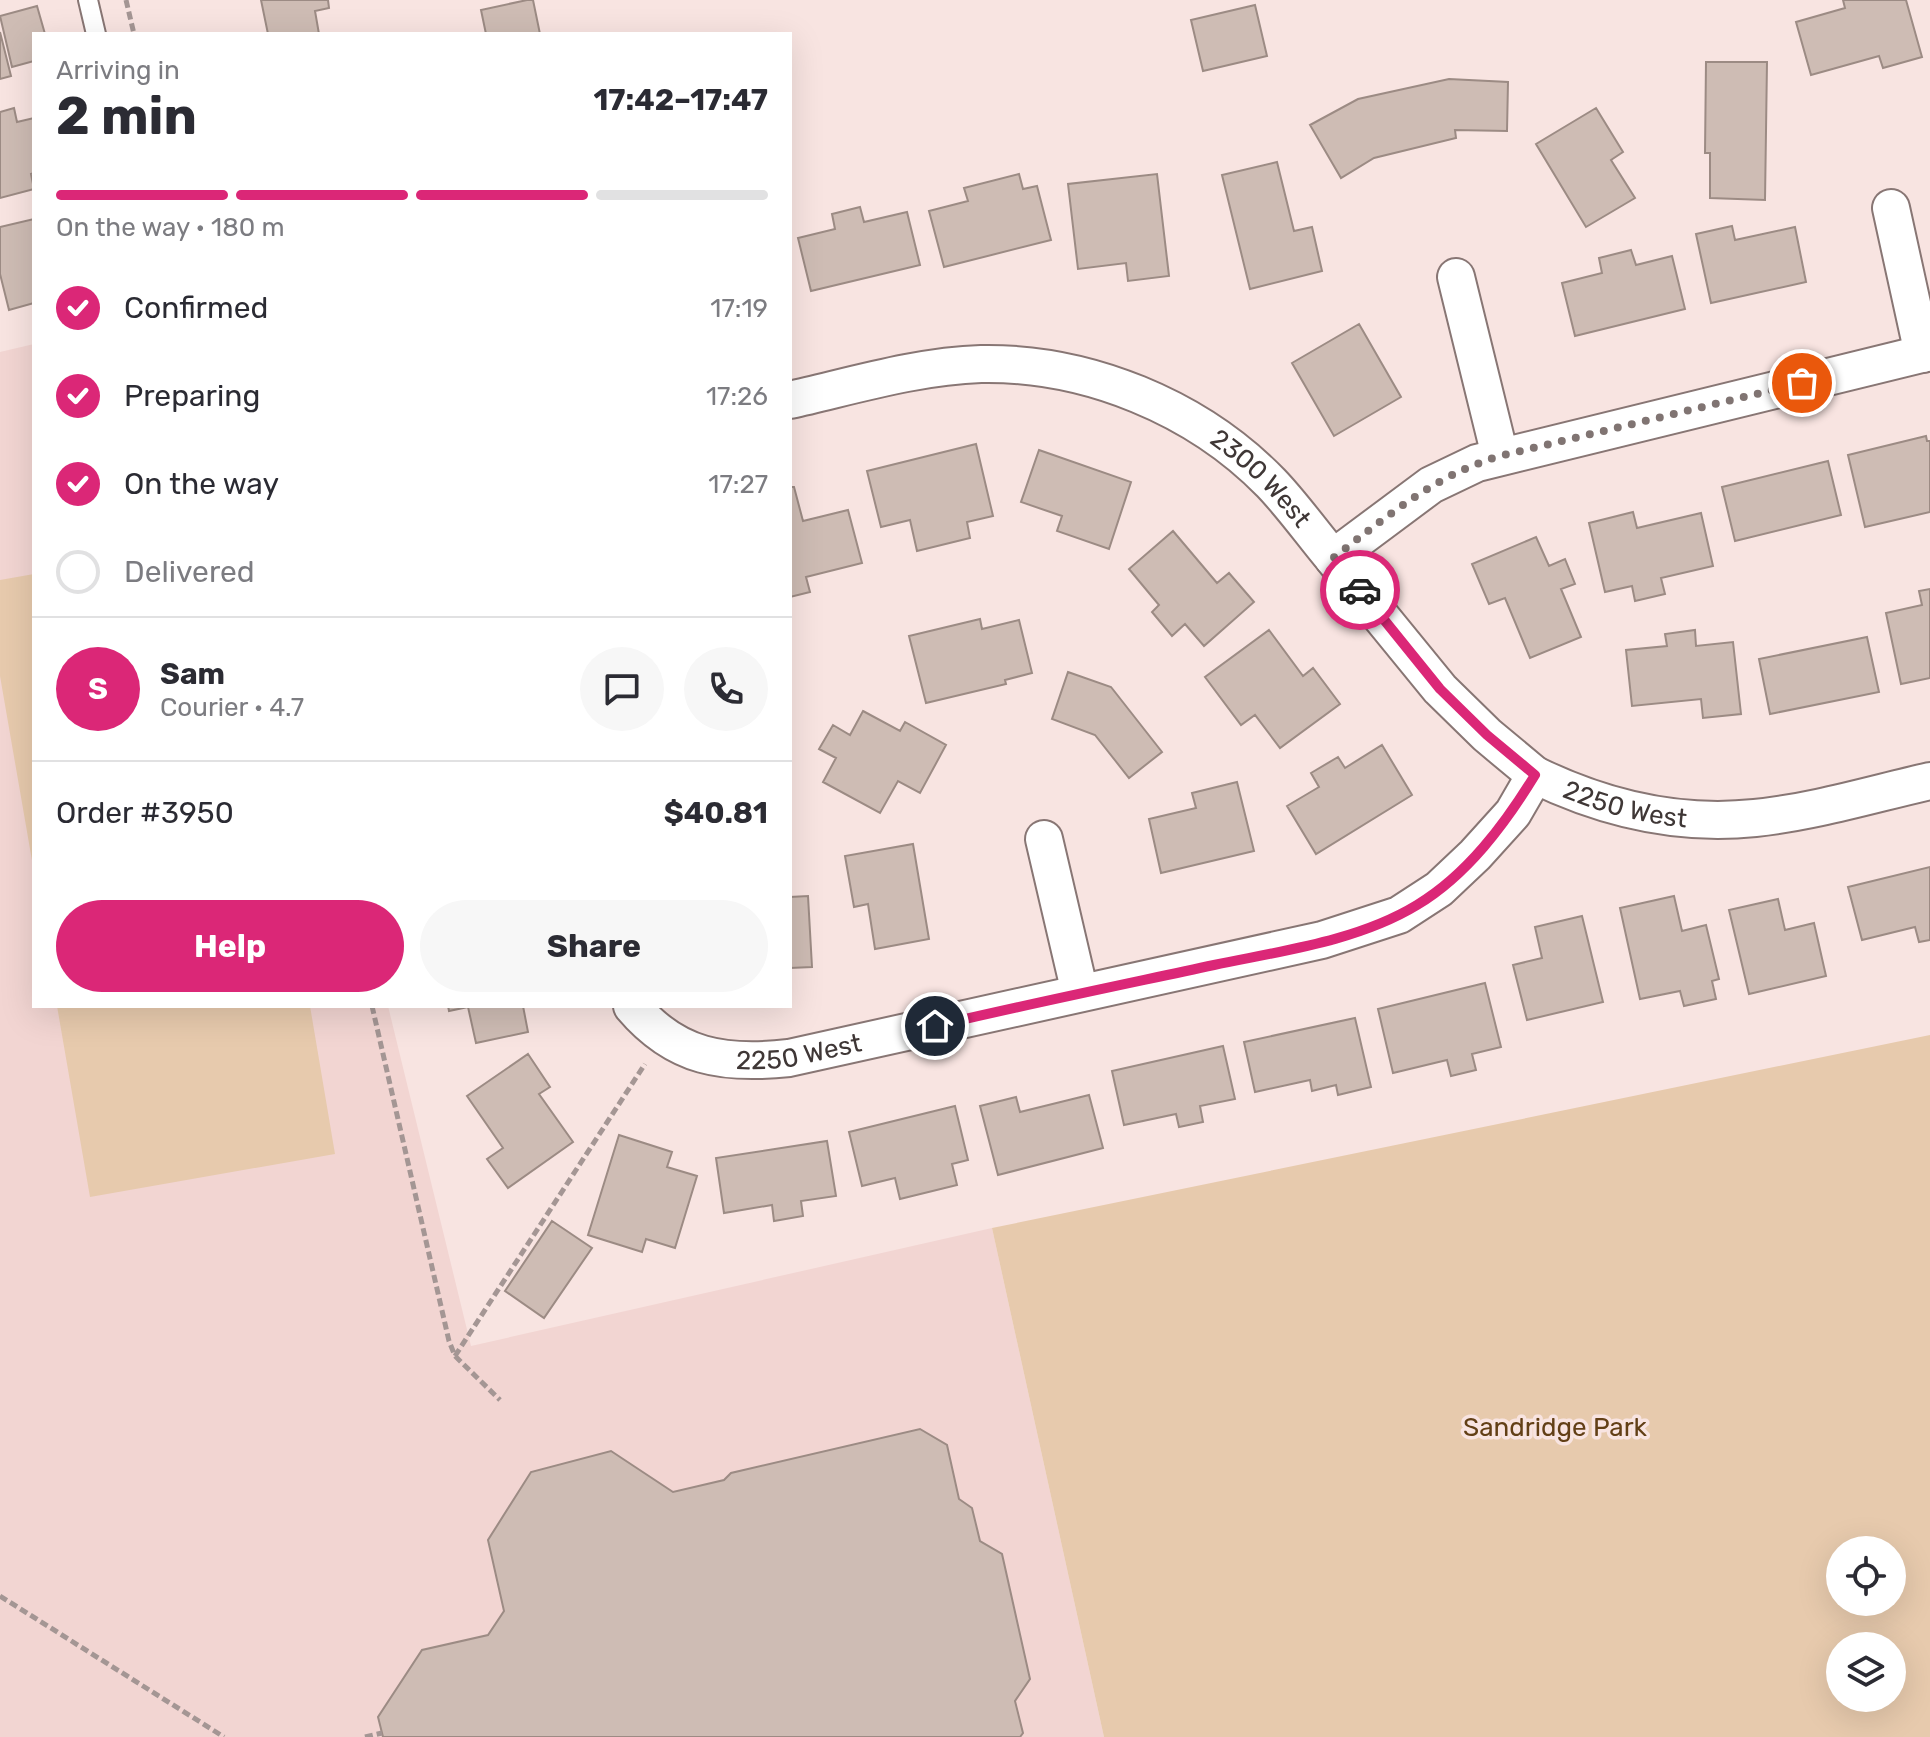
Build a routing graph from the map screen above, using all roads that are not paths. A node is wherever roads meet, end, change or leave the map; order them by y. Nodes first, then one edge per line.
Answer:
1 (88, 0) edge
2 (96, 32) edge
3 (1891, 208) dead end
4 (1456, 277) dead end
5 (1926, 353) edge
6 (792, 400) edge
7 (1500, 456) junction
8 (1333, 558) junction
9 (1535, 775) junction
10 (1930, 781) edge
11 (1044, 839) dead end
12 (1080, 993) junction
13 (634, 1008) edge

1 - 2 lane
3 - 5 street
4 - 7 street
5 - 7 street
6 - 8 street, 2300 West
7 - 8 street
8 - 9 street, 2300 West
9 - 10 street, 2250 West
9 - 12 street, 2250 West
11 - 12 street
12 - 13 street, 2250 West

